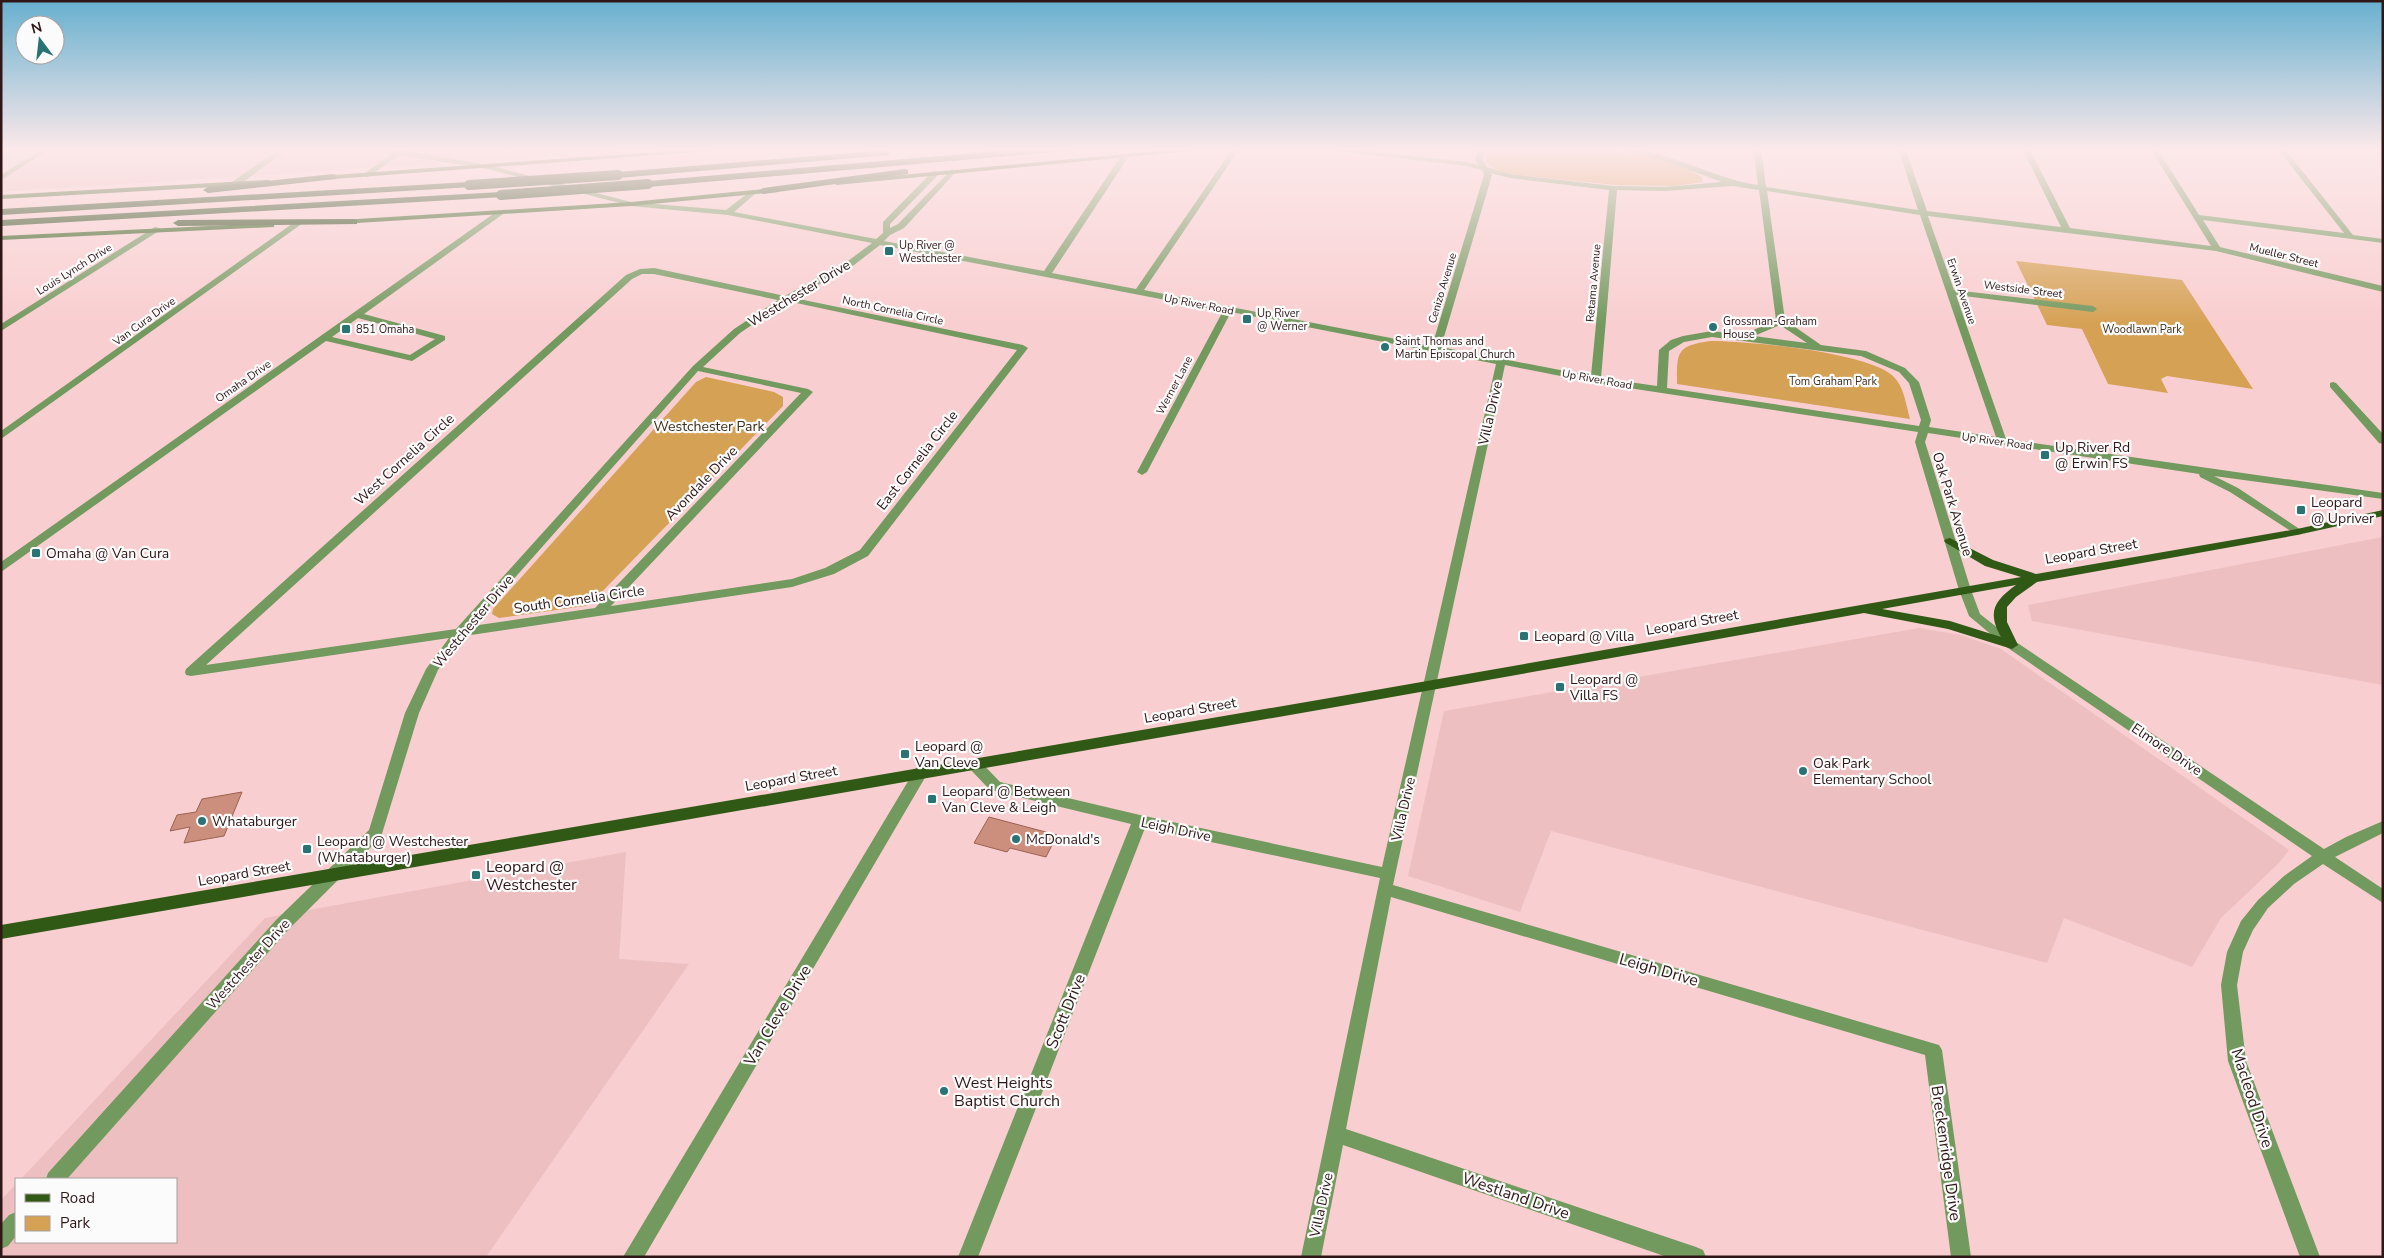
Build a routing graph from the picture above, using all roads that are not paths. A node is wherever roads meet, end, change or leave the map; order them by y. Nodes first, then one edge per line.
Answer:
1 (35, 207) edge
2 (63, 207) edge
3 (292, 207) edge
4 (595, 207) edge
5 (660, 207) edge
6 (735, 207) edge
7 (903, 207) edge
8 (919, 207) edge
9 (1091, 207) edge
10 (1197, 207) edge
11 (1479, 207) edge
12 (1611, 207) edge
13 (1766, 207) edge
14 (1884, 207) edge
15 (1922, 207) edge
16 (2055, 207) edge
17 (2191, 207) edge
18 (2327, 207) edge
19 (1, 210) edge
20 (728, 213) junction
21 (1924, 213) junction
22 (499, 214) junction
23 (2198, 217) junction
24 (354, 222) junction
25 (1, 223) edge
26 (300, 223) junction
27 (1, 228) edge
28 (158, 229) junction
29 (2066, 230) junction
30 (887, 233) junction
31 (2351, 237) junction
32 (1, 238) edge
33 (2383, 241) edge
34 (878, 242) junction
35 (2217, 249) junction
36 (640, 272) joint
37 (1046, 275) junction
38 (2383, 289) edge
39 (1950, 292) junction
40 (1138, 293) junction
41 (784, 299) junction
42 (2093, 309) dead end
43 (1228, 310) junction
44 (357, 316) junction
45 (1781, 322) junction
46 (1, 328) edge
47 (1745, 337) junction
48 (325, 338) junction
49 (1819, 346) junction
50 (1023, 348) joint
51 (1436, 349) junction
52 (1501, 362) junction
53 (696, 368) junction
54 (1596, 380) junction
55 (2333, 385) dead end
56 (1662, 390) junction
57 (1923, 430) junction
58 (1, 436) edge
59 (2383, 440) edge
60 (2002, 441) junction
61 (2173, 467) junction
62 (1142, 472) dead end
63 (2383, 496) edge
64 (2383, 513) edge
65 (2297, 532) junction
66 (1950, 541) junction
67 (1, 568) edge
68 (822, 576) joint
69 (2036, 577) junction
70 (1964, 590) junction
71 (1859, 609) junction
72 (598, 612) junction
73 (460, 632) junction
74 (2012, 645) junction
75 (191, 672) joint
76 (1429, 685) junction
77 (974, 764) junction
78 (921, 772) junction
79 (1140, 821) junction
80 (2383, 827) edge
81 (2324, 856) junction
82 (338, 873) junction
83 (1386, 882) junction
84 (2383, 897) edge
85 (1, 932) edge
86 (1933, 1050) joint
87 (1336, 1134) junction
88 (56, 1178) edge
89 (15, 1223) edge
90 (1, 1239) edge
91 (633, 1257) edge
92 (968, 1257) edge
93 (1311, 1257) edge
94 (1696, 1257) edge
95 (1961, 1257) edge
96 (2310, 1257) edge

1 - 19 highway
2 - 19 highway, bridge
3 - 25 highway, bridge
4 - 22 main road
5 - 20 street, Up River Road
6 - 20 street
7 - 30 street
8 - 30 street
9 - 37 street
10 - 40 street
11 - 51 street, Cenizo Avenue
12 - 54 street, Retama Avenue
13 - 45 street
14 - 21 street, Mueller Street
15 - 21 street, Erwin Avenue
16 - 29 street
17 - 23 street
18 - 31 street
20 - 34 street, Up River Road
21 - 29 street, Mueller Street
21 - 39 street, Erwin Avenue
22 - 24 main road
22 - 44 street, Omaha Drive
23 - 31 street
23 - 35 street
24 - 26 main road
24 - 27 highway
26 - 28 main road
26 - 58 street, Van Cura Drive
28 - 32 main road
28 - 46 street, Louis Lynch Drive
29 - 35 street, Mueller Street
30 - 34 street, Westchester Drive
31 - 33 street
34 - 37 street, Up River Road
34 - 41 street, Westchester Drive
35 - 38 street, Mueller Street
36 - 41 street, North Cornelia Circle
36 - 75 street, West Cornelia Circle
37 - 40 street, Up River Road
39 - 42 street, Westside Street
39 - 60 street, Erwin Avenue
40 - 43 street, Up River Road
41 - 50 street, North Cornelia Circle
41 - 53 street, Westchester Drive
43 - 51 street, Up River Road
43 - 62 street, Werner Lane
44 - 48 street, Omaha Drive
44 - 48 street
45 - 47 street, Oak Park Avenue
45 - 49 street, Oak Park Avenue
47 - 49 street, Oak Park Avenue
47 - 56 street, Oak Park Avenue
48 - 67 street, Omaha Drive
49 - 57 street, Oak Park Avenue
50 - 68 street, East Cornelia Circle
51 - 52 street, Up River Road
52 - 54 street, Up River Road
52 - 76 street, Villa Drive
53 - 72 street, Avondale Drive
53 - 73 street, Westchester Drive
54 - 56 street, Up River Road
55 - 59 street
56 - 57 street, Up River Road
57 - 60 street, Up River Road
57 - 66 street, Oak Park Avenue
60 - 61 street, Up River Road
61 - 63 street, Up River Road
61 - 65 street
64 - 65 main road, Leopard Street
65 - 69 main road, Leopard Street
66 - 69 main road
66 - 70 street, Oak Park Avenue
68 - 72 street, South Cornelia Circle
69 - 70 main road, Leopard Street
69 - 74 main road
70 - 71 main road, Leopard Street
70 - 74 street, Elmore Drive
71 - 74 main road
71 - 76 main road, Leopard Street
72 - 73 street, South Cornelia Circle
73 - 75 street, South Cornelia Circle
73 - 82 street, Westchester Drive
74 - 81 street, Elmore Drive
76 - 77 main road, Leopard Street
76 - 83 street, Villa Drive
77 - 78 main road, Leopard Street
77 - 79 street, Leigh Drive
78 - 82 main road, Leopard Street
78 - 91 street, Van Cleve Drive
79 - 83 street, Leigh Drive
79 - 92 street, Scott Drive
80 - 81 street, Macleod Drive
81 - 84 street, Elmore Drive
81 - 96 street, Macleod Drive
82 - 85 main road, Leopard Street
82 - 88 street, Westchester Drive
83 - 86 street, Leigh Drive
83 - 87 street, Villa Drive
86 - 95 street, Breckenridge Drive
87 - 93 street, Villa Drive
87 - 94 street, Westland Drive
89 - 90 street

